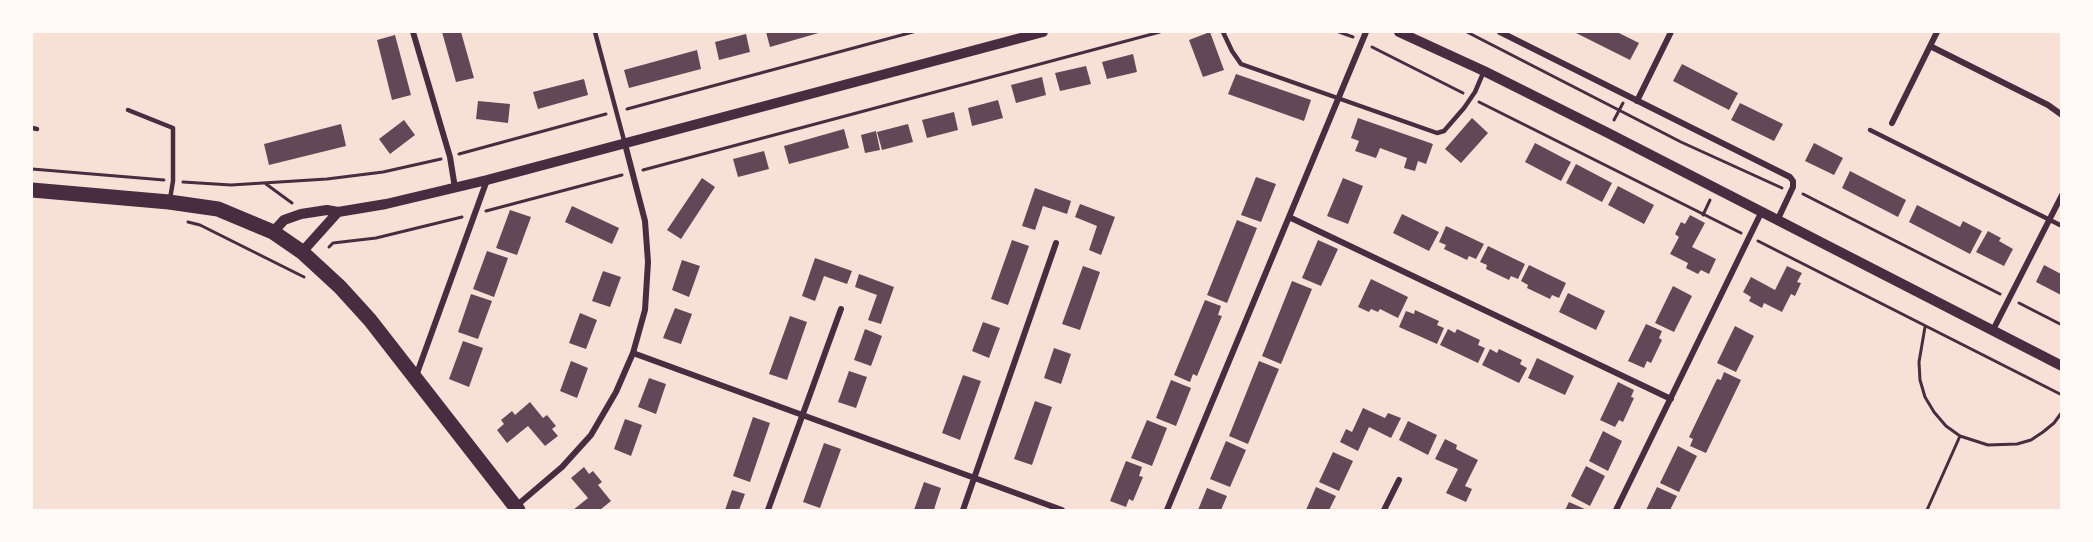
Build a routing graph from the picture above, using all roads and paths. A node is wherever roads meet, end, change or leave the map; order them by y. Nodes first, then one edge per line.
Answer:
1 (413, 32) edge
2 (595, 32) edge
3 (913, 32) edge
4 (1043, 32) edge
5 (1160, 32) edge
6 (1223, 32) edge
7 (1339, 32) edge
8 (1366, 32) edge
9 (1399, 32) edge
10 (1467, 32) edge
11 (1500, 32) edge
12 (1671, 32) edge
13 (1937, 32) edge
14 (1362, 42) junction
15 (1930, 46) junction
16 (1484, 71) junction
17 (1627, 95) junction
18 (1471, 98) junction
19 (1339, 99) junction
20 (1636, 100) junction
21 (1619, 109) junction
22 (128, 110) dead end
23 (624, 110) dead end
24 (609, 113) dead end
25 (2061, 115) edge
26 (1614, 120) dead end
27 (1892, 123) dead end
28 (1870, 130) dead end
29 (625, 144) junction
30 (455, 155) dead end
31 (444, 158) dead end
32 (32, 169) edge
33 (632, 172) junction
34 (153, 179) dead end
35 (487, 180) junction
36 (194, 183) dead end
37 (264, 183) junction
38 (455, 188) junction
39 (1784, 189) dead end
40 (32, 190) edge
41 (1800, 193) dead end
42 (2061, 195) edge
43 (1704, 197) dead end
44 (169, 202) junction
45 (296, 206) dead end
46 (338, 212) junction
47 (1761, 213) junction
48 (475, 214) junction
49 (1703, 215) junction
50 (1289, 217) junction
51 (183, 220) dead end
52 (2048, 220) junction
53 (1777, 221) junction
54 (2061, 226) edge
55 (273, 232) junction
56 (1749, 237) junction
57 (1056, 243) dead end
58 (329, 247) dead end
59 (302, 252) junction
60 (307, 278) dead end
61 (2001, 294) dead end
62 (2017, 302) dead end
63 (841, 309) dead end
64 (2061, 325) edge
65 (1925, 327) junction
66 (1992, 332) junction
67 (633, 353) junction
68 (2061, 366) edge
69 (416, 377) junction
70 (2061, 395) edge
71 (1671, 399) junction
72 (2061, 412) edge
73 (802, 415) junction
74 (1960, 436) junction
75 (975, 478) junction
76 (1399, 480) dead end
77 (516, 509) edge
78 (768, 510) edge
79 (963, 510) edge
80 (1062, 510) edge
81 (1167, 510) edge
82 (1384, 510) edge
83 (1616, 510) edge
84 (1927, 510) edge

1 - 38 street
2 - 29 lane
3 - 23 path
4 - 29 street
5 - 33 path
6 - 19 lane
7 - 14 path
8 - 14 street
9 - 16 street
10 - 21 path
11 - 17 street
12 - 20 street
13 - 15 street
14 - 18 path
14 - 19 street
15 - 25 street
15 - 27 street
16 - 18 lane
16 - 47 street
17 - 20 street
17 - 21 path
18 - 19 lane
18 - 49 path
19 - 50 street
20 - 53 street
21 - 26 path
21 - 39 path
22 - 44 lane
24 - 30 path
28 - 52 lane
29 - 33 street
29 - 35 street
31 - 37 path
32 - 34 path
33 - 48 path
33 - 67 street
35 - 38 street
35 - 48 street
36 - 37 path
37 - 45 path
38 - 46 street
40 - 44 main road
41 - 61 path
42 - 52 street
43 - 49 path
44 - 55 main road
46 - 55 street
46 - 59 street
47 - 53 street
47 - 56 street
48 - 58 path
48 - 69 street
49 - 56 path
50 - 71 street
50 - 81 street
51 - 60 path
52 - 54 lane
52 - 66 street
53 - 66 street
55 - 59 main road
56 - 65 path
56 - 71 street
57 - 75 street
59 - 69 main road
62 - 64 path
63 - 73 street
65 - 70 path
65 - 74 path
66 - 68 street
67 - 73 street
67 - 77 street
69 - 77 main road
71 - 83 street
72 - 74 path
73 - 75 street
73 - 78 street
74 - 84 path
75 - 79 street
75 - 80 street
76 - 82 street

